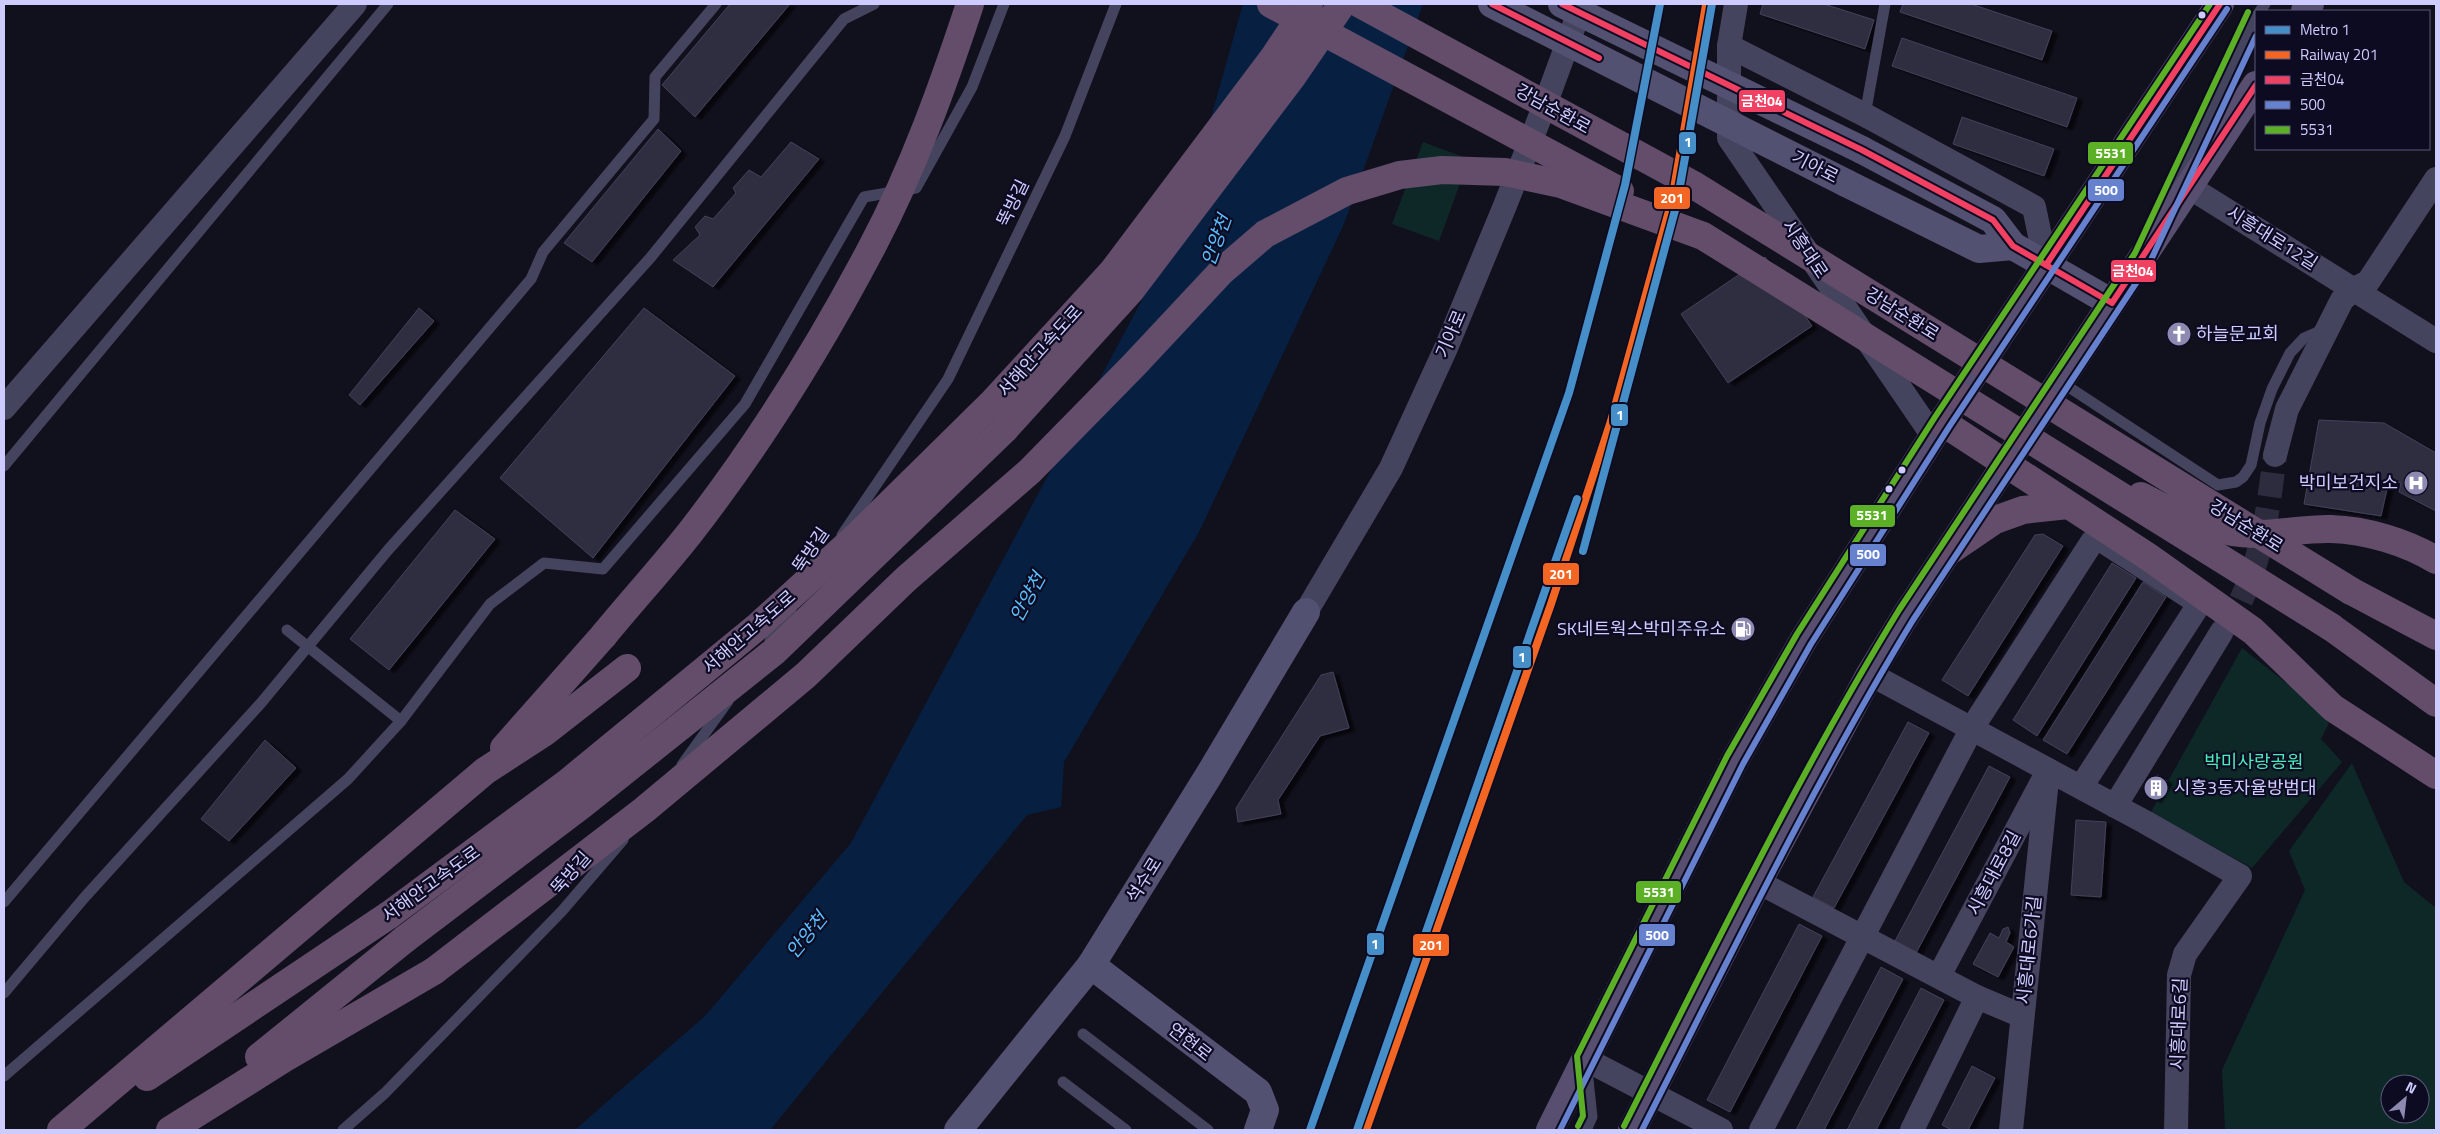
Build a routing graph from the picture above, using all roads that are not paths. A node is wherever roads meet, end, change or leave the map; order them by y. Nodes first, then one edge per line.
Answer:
1 (355, 4) edge
2 (388, 4) edge
3 (716, 4) edge
4 (874, 4) edge
5 (970, 4) edge
6 (1004, 4) edge
7 (1116, 4) edge
8 (1271, 4) edge
9 (1309, 4) edge
10 (1342, 4) edge
11 (1360, 4) edge
12 (1492, 4) edge
13 (1562, 4) edge
14 (1582, 4) edge
15 (1736, 4) edge
16 (1885, 4) edge
17 (2220, 4) edge
18 (2255, 18) edge
19 (1729, 46) junction
20 (2255, 87) edge
21 (1865, 115) junction
22 (2436, 179) edge
23 (2189, 187) junction
24 (1703, 236) junction
25 (2012, 246) junction
26 (2143, 256) junction
27 (2046, 265) junction
28 (2354, 289) junction
29 (2112, 304) junction
30 (2326, 328) junction
31 (2436, 341) edge
32 (2061, 382) junction
33 (1967, 385) junction
34 (4, 406) edge
35 (2031, 426) junction
36 (1938, 429) junction
37 (2275, 455) tunnel mouth
38 (2006, 464) junction
39 (4, 466) edge
40 (2068, 505) junction
41 (2092, 542) joint
42 (1948, 552) junction
43 (2436, 560) edge
44 (2196, 609) joint
45 (1306, 612) joint
46 (287, 630) dead end
47 (2221, 633) tunnel mouth
48 (2436, 636) edge
49 (309, 648) junction
50 (627, 668) dead end
51 (1870, 674) junction
52 (2436, 703) edge
53 (401, 721) junction
54 (1972, 728) junction
55 (485, 770) junction
56 (2048, 770) junction
57 (2436, 775) edge
58 (2081, 788) junction
59 (2115, 806) junction
60 (1758, 882) junction
61 (4, 902) edge
62 (1863, 938) junction
63 (1091, 965) junction
64 (1940, 976) junction
65 (4, 993) edge
66 (1977, 997) junction
67 (2022, 1016) junction
68 (1083, 1034) dead end
69 (1585, 1058) junction
70 (4, 1076) edge
71 (1063, 1082) dead end
72 (1650, 1092) junction
73 (61, 1130) edge
74 (67, 1130) edge
75 (170, 1130) edge
76 (343, 1130) edge
77 (958, 1130) edge
78 (1126, 1130) edge
79 (1208, 1130) edge
80 (1258, 1130) edge
81 (1550, 1130) edge
82 (1586, 1130) edge
83 (1632, 1130) edge
84 (1721, 1130) edge
85 (1761, 1130) edge
86 (1912, 1130) edge
87 (2011, 1130) edge
88 (2176, 1130) edge

1 - 34 street
2 - 39 lane
3 - 61 lane
4 - 49 lane
5 - 55 highway, bridge
6 - 53 lane
7 - 76 lane, 뚝방길
8 - 24 highway, bridge
9 - 74 highway, 서해안고속도로, bridge
10 - 75 highway, 서해안고속도로, bridge
11 - 48 highway, 강남순환로, bridge
12 - 25 main road, 기아로, bridge
13 - 25 main road, 기아로, bridge
14 - 45 street, 기아로
15 - 19 street, 시흥대로
16 - 21 lane
17 - 27 main road
18 - 26 lane
19 - 21 street
19 - 36 street, 시흥대로
20 - 23 main road
21 - 27 street
22 - 28 street
23 - 26 main road
23 - 28 street, 시흥대로12길
24 - 52 highway, bridge
24 - 75 highway, bridge
25 - 27 main road, 기아로
26 - 29 main road
27 - 29 main road, 기아로
27 - 33 main road
28 - 30 street
28 - 31 street, 시흥대로12길
29 - 32 main road
30 - 32 lane
30 - 37 street
32 - 35 main road
33 - 35 highway
33 - 36 main road
35 - 38 main road
35 - 43 highway
36 - 38 highway
36 - 69 main road
38 - 40 highway
38 - 42 main road
40 - 42 highway
40 - 57 highway
41 - 44 lane
41 - 54 street
42 - 51 main road
44 - 58 street
45 - 63 main road, 석수로
46 - 49 lane
47 - 59 street
49 - 53 lane
49 - 65 lane
50 - 55 highway
51 - 54 street
51 - 60 main road
53 - 70 lane
54 - 56 street
54 - 62 street
55 - 73 highway
56 - 58 street
56 - 64 street, 시흥대로8길
56 - 67 street, 시흥대로6가길
58 - 59 street
59 - 88 street, 시흥대로6길
60 - 62 street
60 - 72 main road
62 - 64 street
62 - 85 street
63 - 77 main road, 석수로
63 - 80 main road, 연현로
64 - 66 street
66 - 67 street
66 - 86 street
67 - 87 street, 시흥대로6가길
68 - 79 lane
69 - 72 street
69 - 81 main road
69 - 82 lane
71 - 78 lane
72 - 83 main road
72 - 84 street

